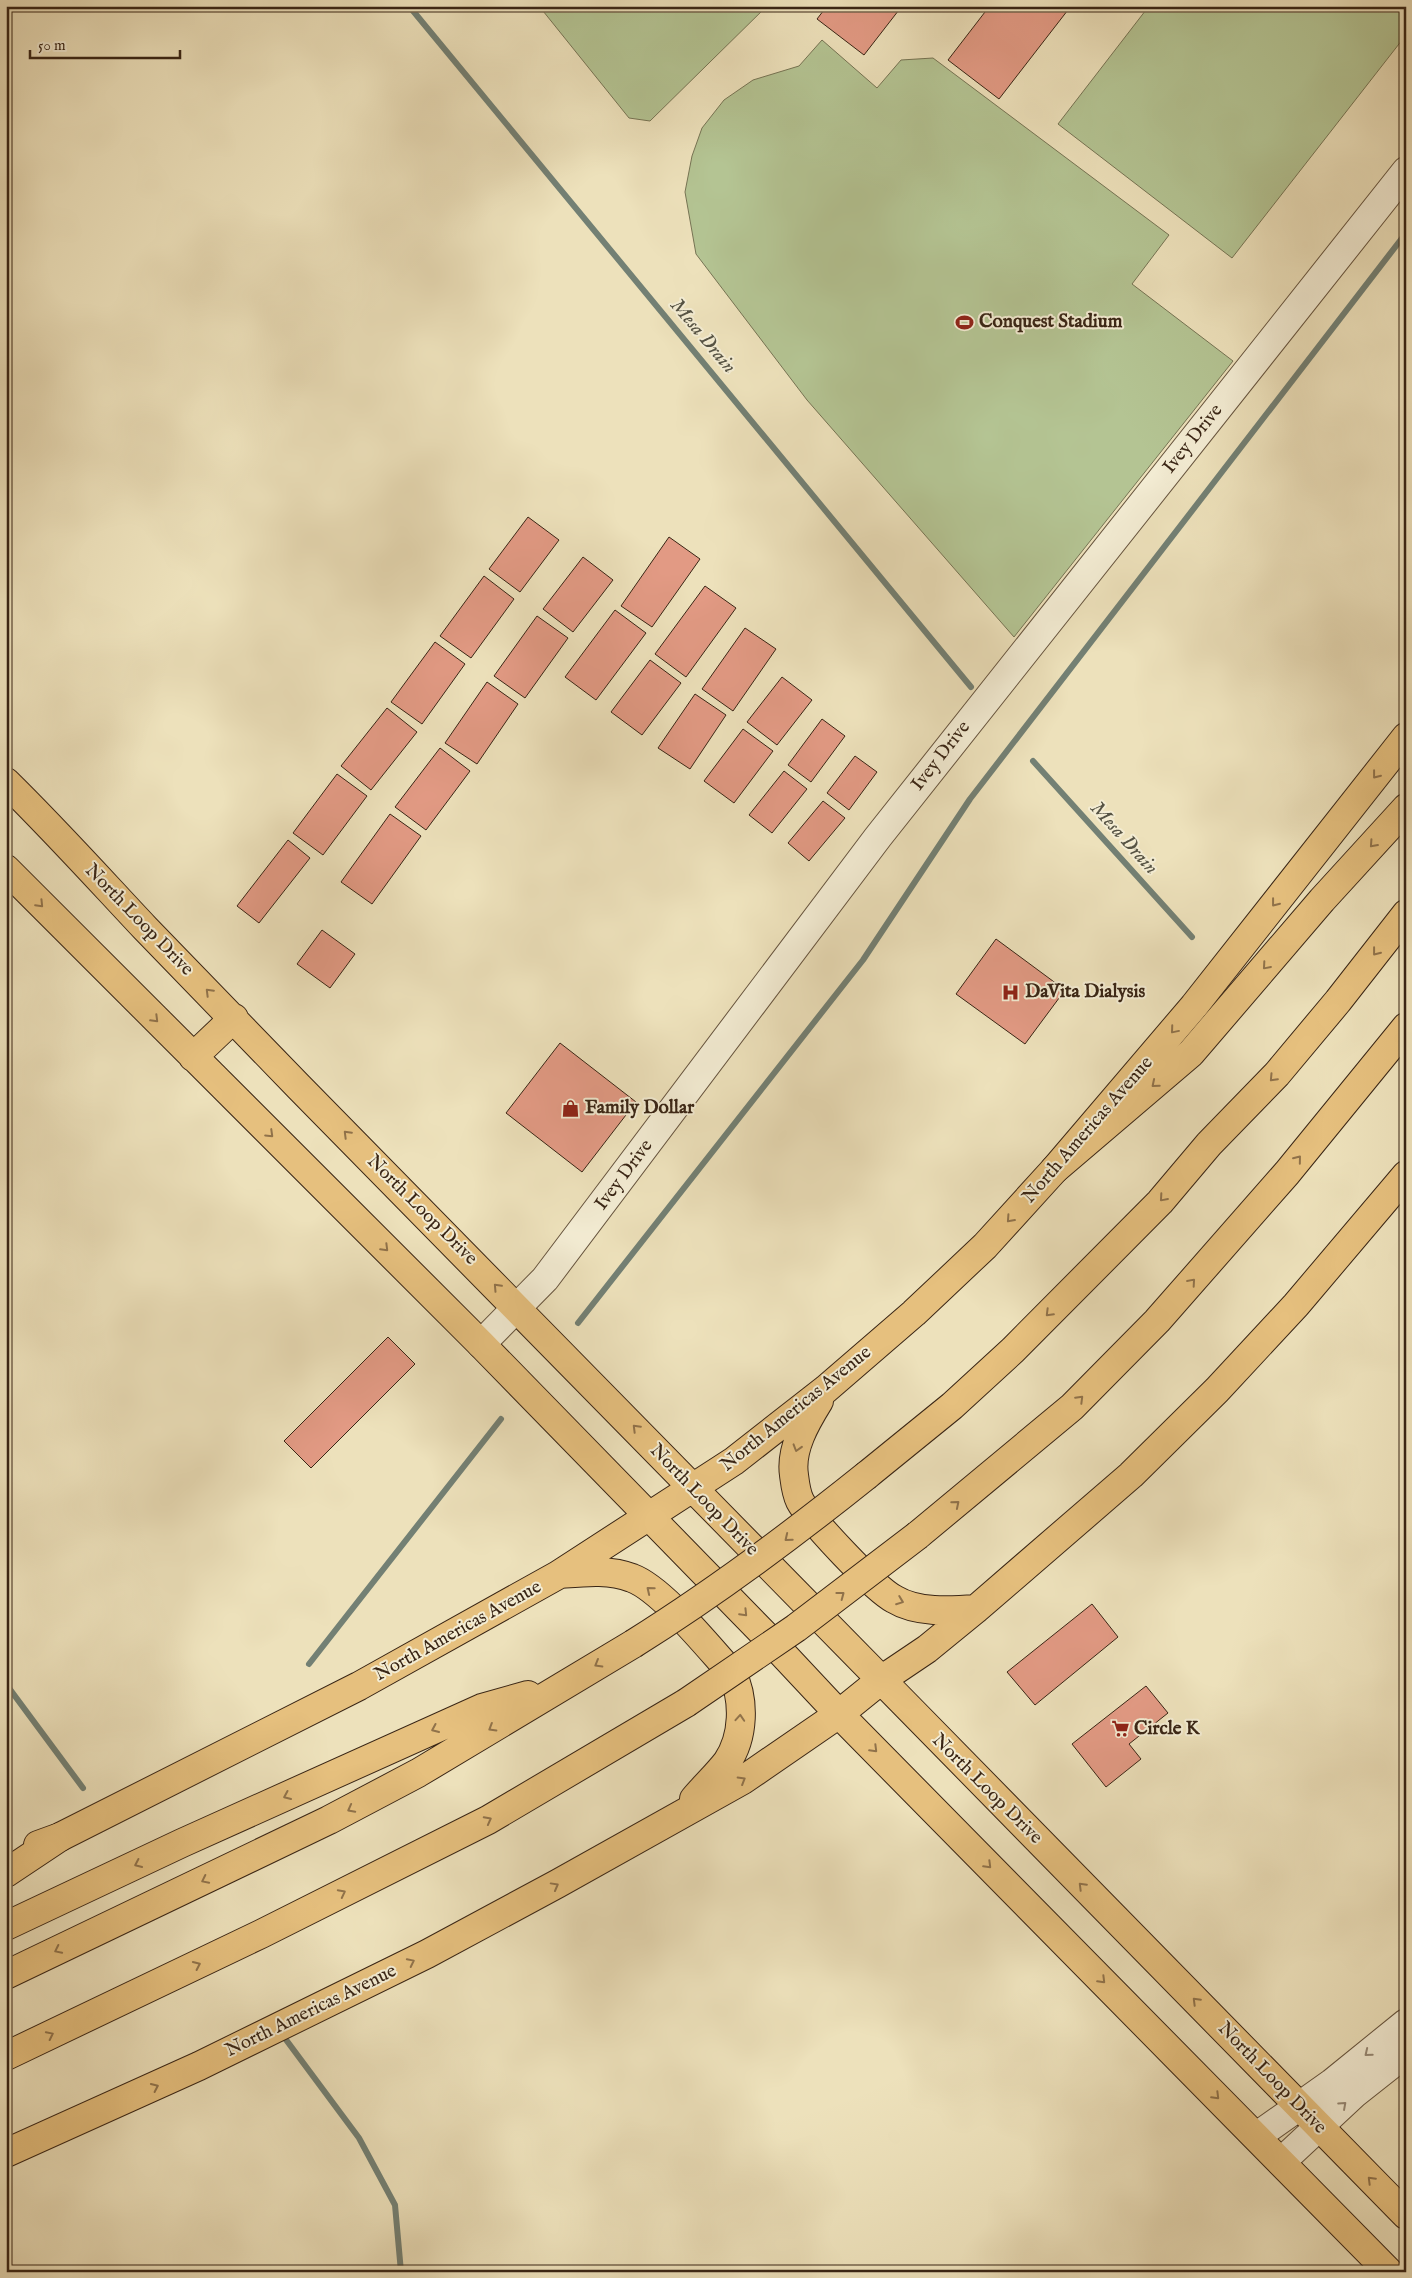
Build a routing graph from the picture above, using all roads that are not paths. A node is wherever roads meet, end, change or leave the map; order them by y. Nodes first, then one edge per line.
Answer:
1 (1406, 171) edge
2 (1406, 737) edge
3 (6, 782) edge
4 (1406, 808) edge
5 (6, 869) edge
6 (1406, 914) edge
7 (234, 1018) junction
8 (1406, 1027) edge
9 (193, 1057) junction
10 (1055, 1169) junction
11 (1406, 1174) edge
12 (517, 1308) junction
13 (481, 1344) junction
14 (826, 1389) junction
15 (694, 1488) junction
16 (648, 1516) junction
17 (558, 1575) junction
18 (976, 1609) junction
19 (881, 1680) junction
20 (563, 1684) junction
21 (839, 1714) junction
22 (680, 1816) junction
23 (60, 1837) junction
24 (6, 1858) edge
25 (6, 1873) edge
26 (6, 1926) edge
27 (6, 1976) edge
28 (1406, 2023) edge
29 (1406, 2053) edge
30 (6, 2056) edge
31 (1299, 2106) junction
32 (111, 2107) junction
33 (1319, 2127) junction
34 (1257, 2136) junction
35 (6, 2154) edge
36 (1281, 2162) junction
37 (6, 2166) edge
38 (1406, 2214) edge
39 (1390, 2272) edge

1 - 12 street, Ivey Drive
2 -> 10 main road, North Americas Avenue
7 -> 3 main road, North Loop Drive
4 -> 10 main road
5 -> 9 main road
6 -> 20 main road, bridge
7 - 9 main road
12 -> 7 main road, North Loop Drive
30 -> 8 main road, bridge
9 -> 13 main road
10 -> 14 main road, North Americas Avenue
11 - 18 main road, North Americas Avenue
12 - 13 street, Ivey Drive
15 -> 12 main road, North Loop Drive
13 - 16 main road
14 - 15 main road, North Americas Avenue
14 -> 18 main road
15 - 16 main road, North Americas Avenue
15 - 19 main road, North Loop Drive
16 - 17 main road, North Americas Avenue
16 -> 21 main road
22 -> 17 main road
17 - 23 main road, North Americas Avenue
18 - 19 main road, North Americas Avenue
19 - 21 main road, North Americas Avenue
31 -> 19 main road, North Loop Drive
20 -> 26 main road
20 -> 27 main road
22 -> 21 main road, North Americas Avenue
21 -> 34 main road
32 -> 22 main road, North Americas Avenue
23 - 24 main road, North Americas Avenue
23 - 25 main road
28 -> 31 street
33 -> 29 street
31 - 33 main road, North Loop Drive
31 - 34 street
32 - 35 main road, North Americas Avenue
32 - 37 main road, North Americas Avenue
33 - 36 street
38 -> 33 main road, North Loop Drive
34 - 36 main road
36 - 39 main road

